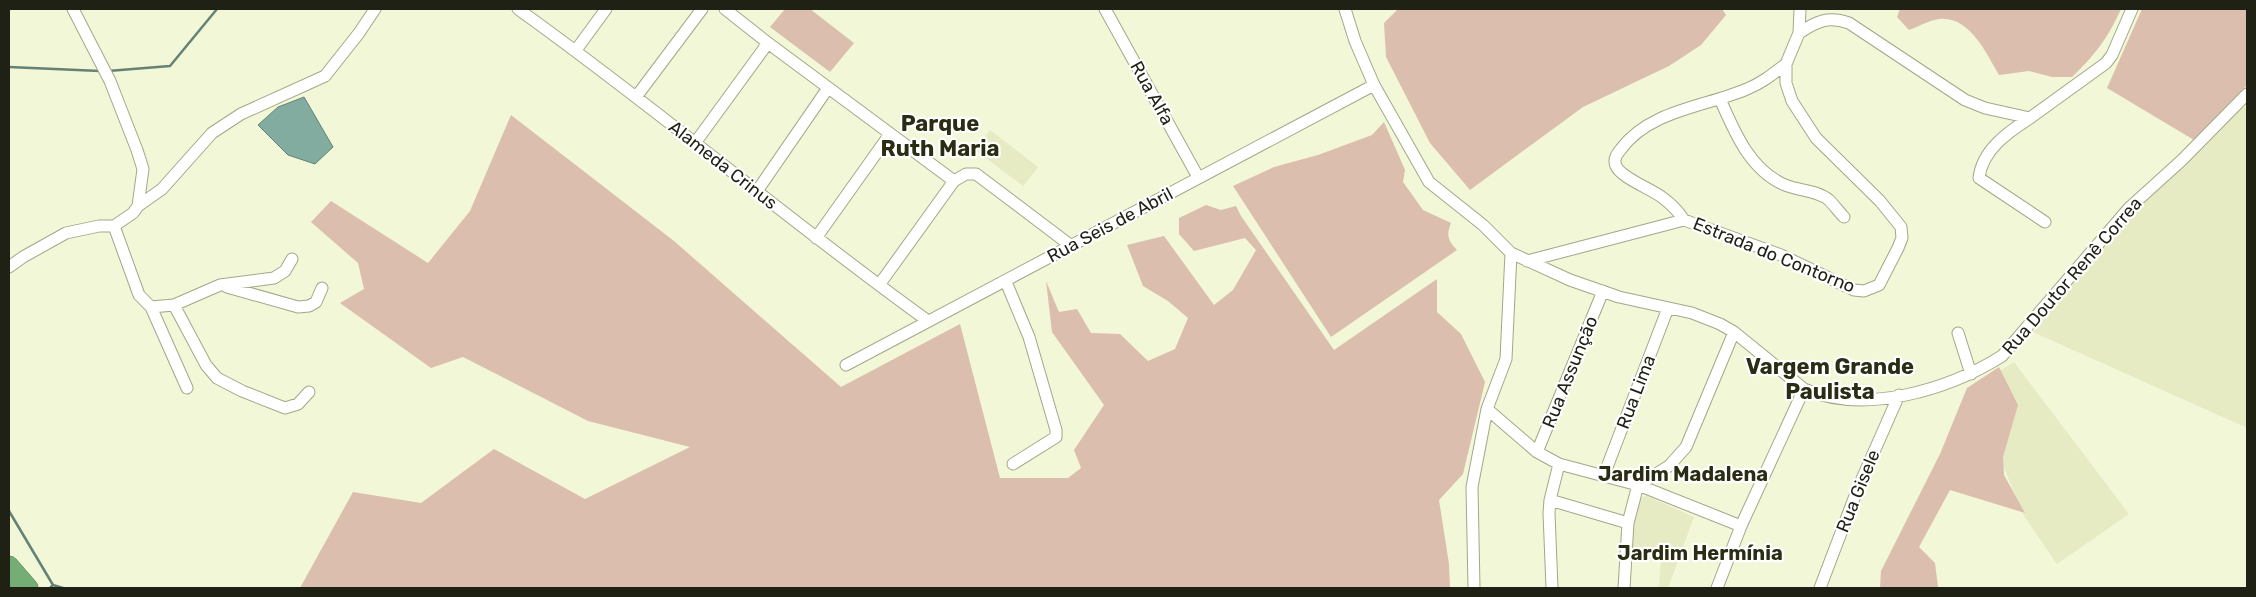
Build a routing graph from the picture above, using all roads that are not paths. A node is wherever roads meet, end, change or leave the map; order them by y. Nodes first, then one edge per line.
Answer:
1 (73, 9) edge
2 (376, 9) edge
3 (518, 9) edge
4 (606, 9) edge
5 (702, 9) edge
6 (725, 9) edge
7 (1105, 9) edge
8 (1345, 9) edge
9 (1800, 9) edge
10 (2132, 9) edge
11 (1799, 33) junction
12 (768, 43) junction
13 (576, 50) junction
14 (1786, 64) junction
15 (1374, 86) junction
16 (828, 88) junction
17 (2247, 94) edge
18 (636, 97) junction
19 (1720, 99) junction
20 (2030, 118) junction
21 (890, 134) junction
22 (695, 143) junction
23 (1198, 177) junction
24 (954, 181) junction
25 (758, 191) junction
26 (138, 206) junction
27 (1844, 217) dead end
28 (1684, 220) junction
29 (2045, 222) dead end
30 (114, 226) junction
31 (816, 238) junction
32 (1070, 245) junction
33 (1511, 253) junction
34 (292, 259) dead end
35 (1527, 262) junction
36 (9, 267) edge
37 (1006, 282) junction
38 (220, 285) junction
39 (879, 285) junction
40 (322, 288) dead end
41 (1602, 291) junction
42 (174, 305) junction
43 (152, 307) junction
44 (1668, 308) junction
45 (928, 321) junction
46 (1734, 332) junction
47 (1958, 333) dead end
48 (846, 365) dead end
49 (1971, 374) junction
50 (187, 388) dead end
51 (1804, 389) junction
52 (309, 392) dead end
53 (1899, 396) junction
54 (1487, 409) junction
55 (1537, 452) junction
56 (1013, 464) dead end
57 (1559, 464) junction
58 (1604, 475) junction
59 (1638, 485) junction
60 (1550, 500) junction
61 (1628, 523) junction
62 (1741, 526) junction
63 (9, 565) edge
64 (18, 586) edge
65 (1474, 588) edge
66 (1552, 588) edge
67 (1624, 588) edge
68 (1717, 588) edge
69 (1820, 588) edge

1 - 26 street
2 - 26 street
3 - 13 street, Alameda Crinus
4 - 13 street
5 - 18 street
6 - 12 street
7 - 23 street, Rua Alfa
8 - 15 street, Rua Doutor Renê Correa
9 - 11 street, Estrada do Contorno
10 - 20 street
11 - 14 street, Estrada do Contorno
11 - 20 street
12 - 16 street
12 - 22 street
13 - 18 street, Alameda Crinus
14 - 19 street
14 - 28 street, Estrada do Contorno
15 - 23 street, Rua Seis de Abril
15 - 33 street, Rua Doutor Renê Correa
16 - 21 street
16 - 25 street
17 - 49 street, Rua Doutor Renê Correa
18 - 22 street, Alameda Crinus
19 - 27 street
19 - 28 street
20 - 29 street
21 - 24 street
21 - 31 street
22 - 25 street, Alameda Crinus
23 - 32 street, Rua Seis de Abril
24 - 32 street
24 - 39 street
25 - 31 street, Alameda Crinus
26 - 30 street
28 - 35 street, Estrada do Contorno
30 - 36 street
30 - 43 street
31 - 39 street, Alameda Crinus
32 - 37 street, Rua Seis de Abril
33 - 35 street, Rua Doutor Renê Correa
33 - 54 street
34 - 38 street
35 - 41 street, Rua Doutor Renê Correa
37 - 45 street, Rua Seis de Abril
37 - 56 street
38 - 40 street
38 - 42 street
39 - 45 street, Alameda Crinus
41 - 44 street, Rua Doutor Renê Correa
41 - 55 street, Rua Assunção
42 - 43 street
42 - 52 street
43 - 50 street
44 - 46 street, Rua Doutor Renê Correa
44 - 58 street, Rua Lima
45 - 48 street, Rua Seis de Abril
46 - 51 street, Rua Doutor Renê Correa
46 - 59 street
47 - 49 street
49 - 53 street, Rua Doutor Renê Correa
51 - 53 street, Rua Doutor Renê Correa
51 - 62 street
53 - 69 street, Rua Gisele
54 - 55 street
54 - 65 street
55 - 57 street
57 - 58 street
57 - 60 street
58 - 59 street
59 - 61 street
59 - 62 street
60 - 61 street
60 - 66 street
61 - 67 street
62 - 68 street
63 - 64 highway

